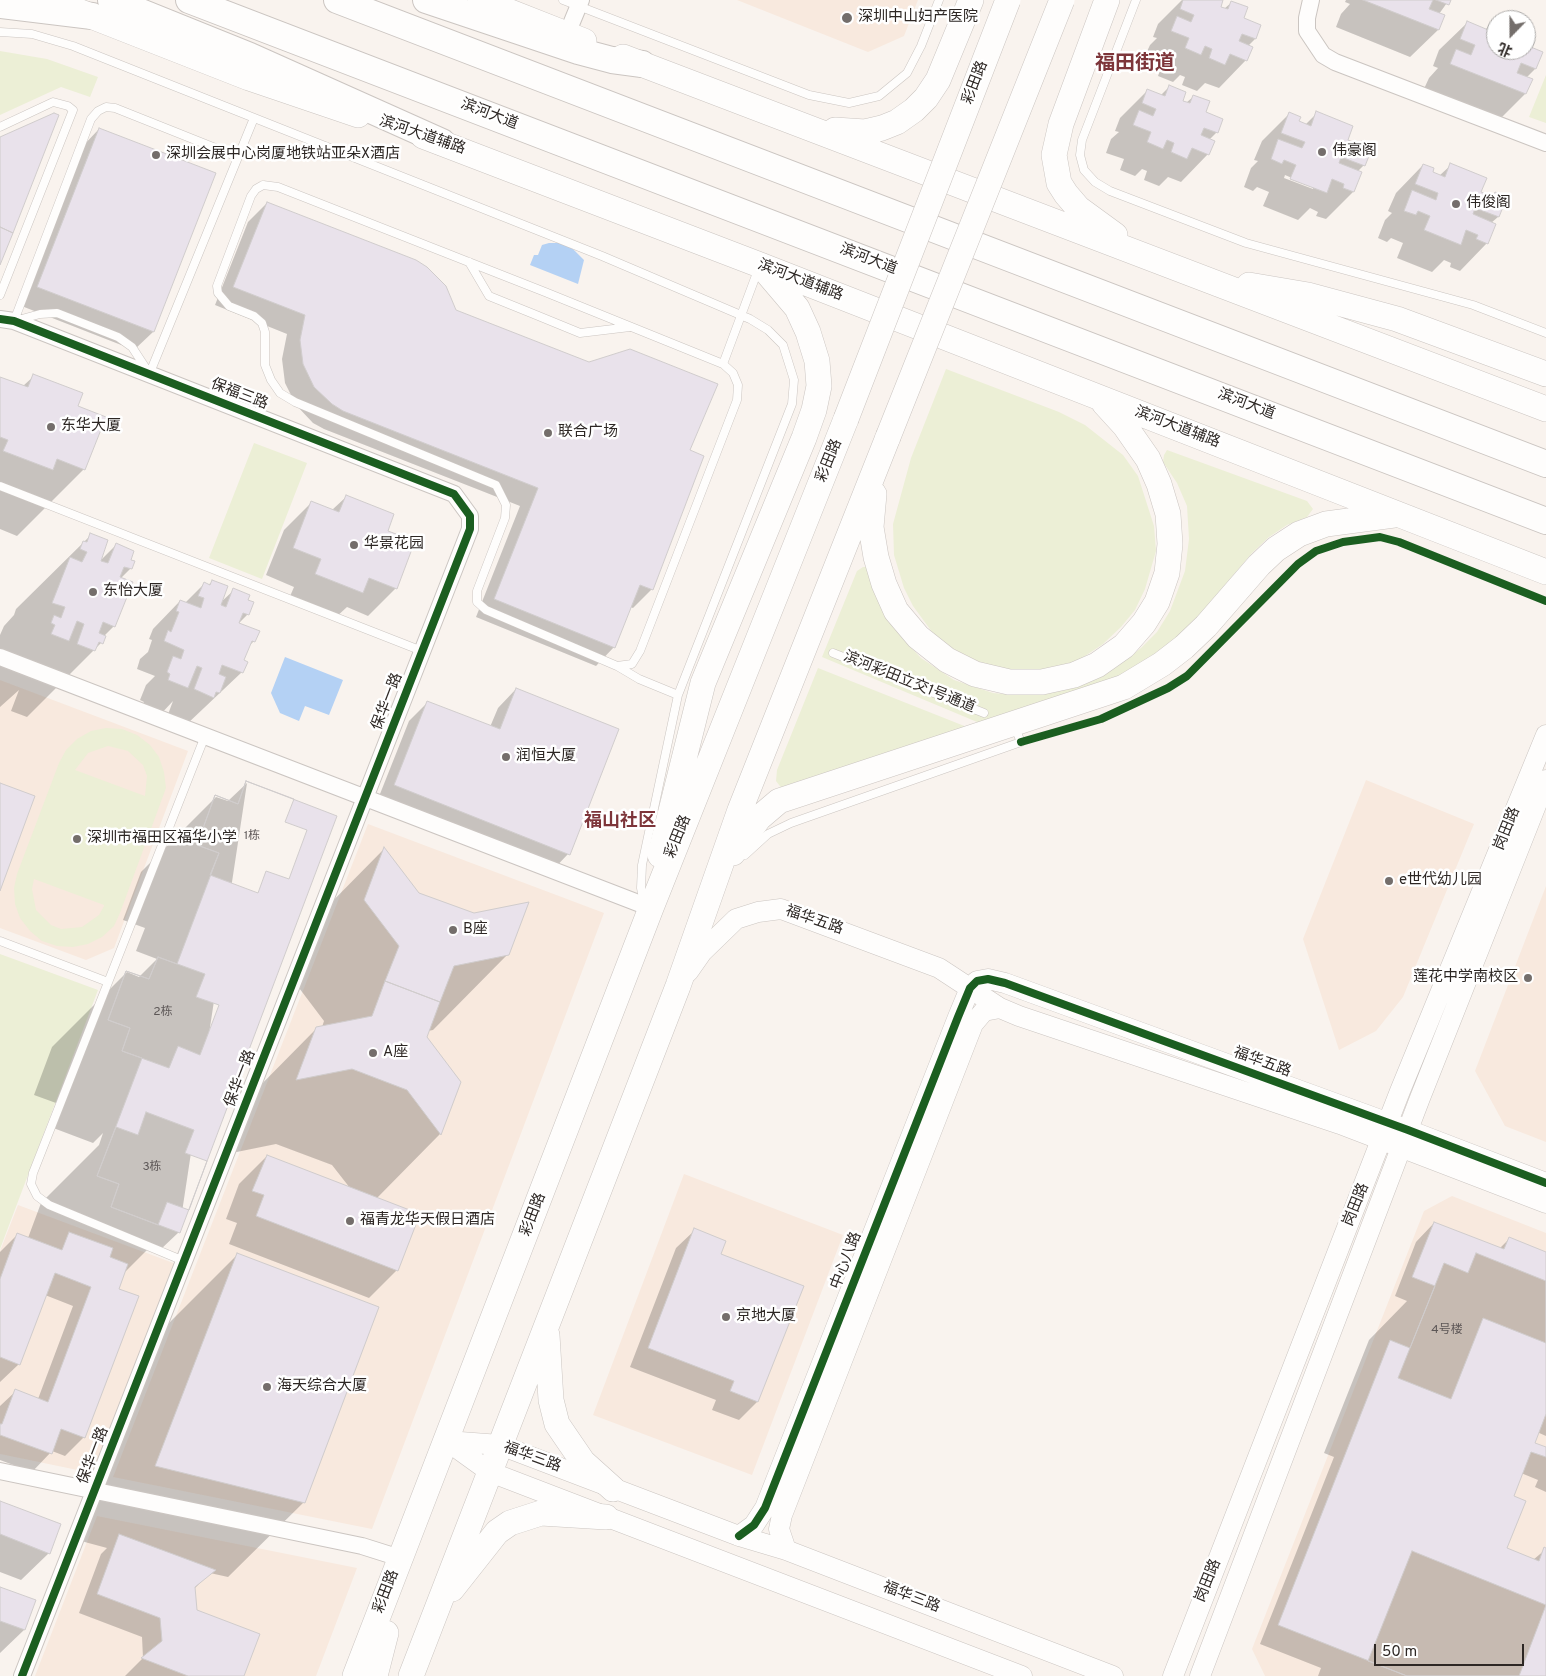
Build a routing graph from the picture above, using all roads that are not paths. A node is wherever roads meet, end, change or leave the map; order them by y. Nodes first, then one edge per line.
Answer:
1 (50, 0) edge
2 (189, 0) edge
3 (337, 0) edge
4 (426, 0) edge
5 (480, 0) edge
6 (563, 0) edge
7 (939, 0) edge
8 (971, 0) edge
9 (1008, 0) edge
10 (1062, 0) edge
11 (1107, 0) edge
12 (1136, 0) edge
13 (1310, 1) edge
14 (579, 3) edge
15 (0, 5) edge
16 (101, 8) edge
17 (0, 32) edge
18 (567, 34) junction
19 (642, 64) junction
20 (776, 116) junction
21 (254, 118) junction
22 (0, 127) edge
23 (442, 142) joint
24 (1546, 142) edge
25 (238, 157) junction
26 (1146, 256) junction
27 (469, 262) junction
28 (760, 265) junction
29 (1214, 283) junction
30 (0, 294) edge
31 (741, 315) junction
32 (4, 318) edge
33 (632, 327) junction
34 (1546, 333) edge
35 (723, 364) junction
36 (149, 374) junction
37 (1546, 374) edge
38 (1100, 399) junction
39 (1546, 409) edge
40 (1546, 464) edge
41 (875, 472) junction
42 (0, 486) edge
43 (454, 494) joint
44 (1399, 514) junction
45 (1546, 521) edge
46 (1541, 574) edge
47 (713, 607) junction
48 (723, 611) dead end
49 (422, 651) junction
50 (833, 653) dead end
51 (0, 657) edge
52 (636, 658) junction
53 (617, 666) junction
54 (640, 679) junction
55 (678, 695) junction
56 (984, 713) dead end
57 (1546, 735) edge
58 (205, 736) junction
59 (1019, 739) dead end
60 (1546, 780) edge
61 (365, 798) junction
62 (728, 869) junction
63 (651, 908) junction
64 (0, 941) edge
65 (108, 982) junction
66 (678, 986) junction
67 (970, 988) junction
68 (1000, 1008) junction
69 (1395, 1135) junction
70 (1546, 1183) edge
71 (1546, 1203) edge
72 (184, 1261) junction
73 (546, 1327) junction
74 (447, 1441) junction
75 (500, 1445) junction
76 (0, 1470) edge
77 (490, 1472) junction
78 (613, 1489) junction
79 (95, 1491) junction
80 (606, 1517) junction
81 (739, 1536) junction
82 (786, 1550) junction
83 (400, 1558) junction
84 (389, 1586) junction
85 (440, 1602) junction
86 (22, 1676) edge
87 (355, 1676) edge
88 (374, 1676) edge
89 (412, 1676) edge
90 (1022, 1676) edge
91 (1113, 1676) edge
92 (1173, 1676) edge
93 (1200, 1676) edge

1 - 16 main road
2 - 45 highway, 滨河大道
3 - 40 highway
4 - 19 highway
5 - 18 main road
6 - 14 lane
7 - 14 lane
8 - 20 main road
9 - 63 main road, 彩田路, bridge
10 - 41 main road, bridge
11 - 26 main road
12 - 34 lane
13 - 24 street
14 - 18 street
15 - 16 highway
16 - 23 highway
17 - 21 lane
18 - 19 main road
19 - 20 main road
20 - 26 main road
21 - 25 lane
21 - 31 lane
22 - 30 lane
23 - 28 main road, 滨河大道辅路
25 - 32 lane
25 - 36 lane
26 - 29 main road
27 - 33 lane
27 - 33 lane
27 - 53 lane
28 - 31 lane
28 - 38 main road, 滨河大道辅路
28 - 63 main road
29 - 37 main road
29 - 39 main road
31 - 35 lane
31 - 47 lane
32 - 36 street, 保福三路
32 - 36 lane
33 - 35 lane
35 - 52 lane
36 - 43 street, 保福三路
38 - 41 main road
38 - 44 main road, 滨河大道辅路
41 - 62 main road
42 - 49 lane
43 - 49 street, 保华一路
44 - 46 main road, 滨河大道辅路
44 - 62 main road
47 - 48 lane
47 - 55 lane
49 - 61 street, 保华一路
50 - 56 lane, 滨河彩田立交1号通道
51 - 58 street
52 - 53 lane
52 - 54 lane
53 - 54 lane
54 - 55 lane
55 - 63 lane
57 - 69 street, 岗田路
58 - 61 street
58 - 65 lane
59 - 62 lane
60 - 69 street, 岗田路
61 - 63 street
61 - 72 street, 保华一路
62 - 66 main road
63 - 74 main road, 彩田路
64 - 65 lane
65 - 72 lane
66 - 67 street, 福华五路
66 - 73 main road
67 - 68 street, 福华五路
67 - 69 street, 福华五路
67 - 81 street, 中心八路
68 - 69 street, 福华五路
68 - 82 street, 中心八路
69 - 70 street, 福华五路
69 - 71 street, 福华五路
69 - 92 street, 岗田路
69 - 93 street, 岗田路
72 - 79 street, 保华一路
73 - 75 main road
73 - 78 main road
74 - 75 street, 福华三路
74 - 77 street, 福华三路
74 - 83 main road, 彩田路
75 - 77 main road
75 - 78 street, 福华三路
76 - 79 street
77 - 80 street, 福华三路
77 - 85 main road
78 - 81 street, 福华三路
79 - 83 street
79 - 86 street, 保华一路
80 - 85 main road
80 - 90 street, 福华三路
81 - 82 street, 福华三路
82 - 91 street, 福华三路
83 - 84 main road, 彩田路
84 - 87 main road, 彩田路
84 - 88 main road
85 - 89 main road

